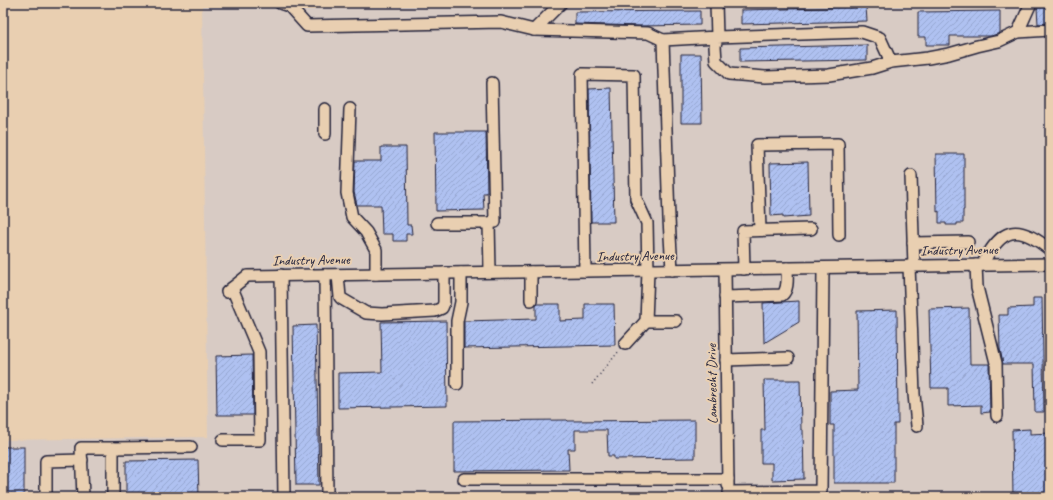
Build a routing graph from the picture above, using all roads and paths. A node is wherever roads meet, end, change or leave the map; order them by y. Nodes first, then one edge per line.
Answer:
1 (280, 3) edge
2 (561, 3) edge
3 (716, 3) edge
4 (1031, 3) edge
5 (534, 30) junction
6 (1050, 30) edge
7 (1018, 32) junction
8 (717, 37) junction
9 (663, 40) junction
10 (891, 62) junction
11 (492, 83) dead end
12 (325, 109) dead end
13 (350, 109) dead end
14 (325, 134) dead end
15 (911, 176) dead end
16 (437, 223) dead end
17 (489, 223) junction
18 (811, 229) dead end
19 (760, 230) junction
20 (839, 235) dead end
21 (968, 242) dead end
22 (913, 243) junction
23 (1050, 250) edge
24 (1050, 264) edge
25 (979, 265) junction
26 (911, 266) junction
27 (787, 268) junction
28 (823, 268) junction
29 (744, 269) junction
30 (672, 270) junction
31 (724, 270) junction
32 (585, 271) junction
33 (648, 271) junction
34 (490, 272) junction
35 (531, 272) junction
36 (444, 273) junction
37 (461, 273) junction
38 (338, 274) junction
39 (376, 274) junction
40 (281, 275) junction
41 (325, 275) junction
42 (725, 296) junction
43 (531, 300) dead end
44 (646, 321) junction
45 (676, 321) dead end
46 (626, 344) joint
47 (788, 358) dead end
48 (726, 360) junction
49 (457, 384) dead end
50 (592, 384) dead end
51 (997, 416) dead end
52 (917, 426) dead end
53 (223, 440) dead end
54 (191, 447) dead end
55 (113, 448) junction
56 (82, 460) junction
57 (464, 479) dead end
58 (728, 479) junction
59 (729, 494) edge
60 (755, 494) edge
61 (824, 494) edge
62 (46, 497) edge
63 (84, 497) edge
64 (113, 497) edge
65 (284, 497) edge
66 (327, 497) edge

1 - 5 street
2 - 5 street
3 - 8 street
4 - 7 street
5 - 9 street
6 - 7 street
7 - 10 street
8 - 9 street
8 - 10 street
8 - 10 street
9 - 30 street
11 - 17 street
12 - 14 street
13 - 39 street
15 - 22 street
16 - 17 street
17 - 34 street
18 - 19 street
19 - 20 street
19 - 29 street
21 - 22 street
22 - 26 street
23 - 25 street
24 - 25 street, Industry Avenue
25 - 26 street, Industry Avenue
25 - 51 street
26 - 28 street, Industry Avenue
26 - 52 street
27 - 28 street, Industry Avenue
27 - 29 street, Industry Avenue
27 - 42 street
28 - 61 street
29 - 31 street, Industry Avenue
30 - 31 street, Industry Avenue
30 - 33 street, Industry Avenue
31 - 42 street, Lambrecht Drive
32 - 33 street, Industry Avenue
32 - 33 street
32 - 35 street, Industry Avenue
33 - 44 street
34 - 35 street, Industry Avenue
34 - 37 street, Industry Avenue
35 - 43 street
36 - 37 street, Industry Avenue
36 - 38 street
36 - 39 street, Industry Avenue
37 - 49 street
38 - 39 street, Industry Avenue
38 - 41 street, Industry Avenue
40 - 41 street, Industry Avenue
40 - 53 street, Industry Avenue
40 - 65 street
41 - 66 street
42 - 48 street, Lambrecht Drive
44 - 45 street
44 - 46 street
46 - 50 path
47 - 48 street
48 - 58 street, Lambrecht Drive
54 - 55 street
55 - 56 street
55 - 64 street
56 - 62 street
56 - 63 street
57 - 58 street
58 - 59 street, Lambrecht Drive
59 - 60 street
60 - 61 street

